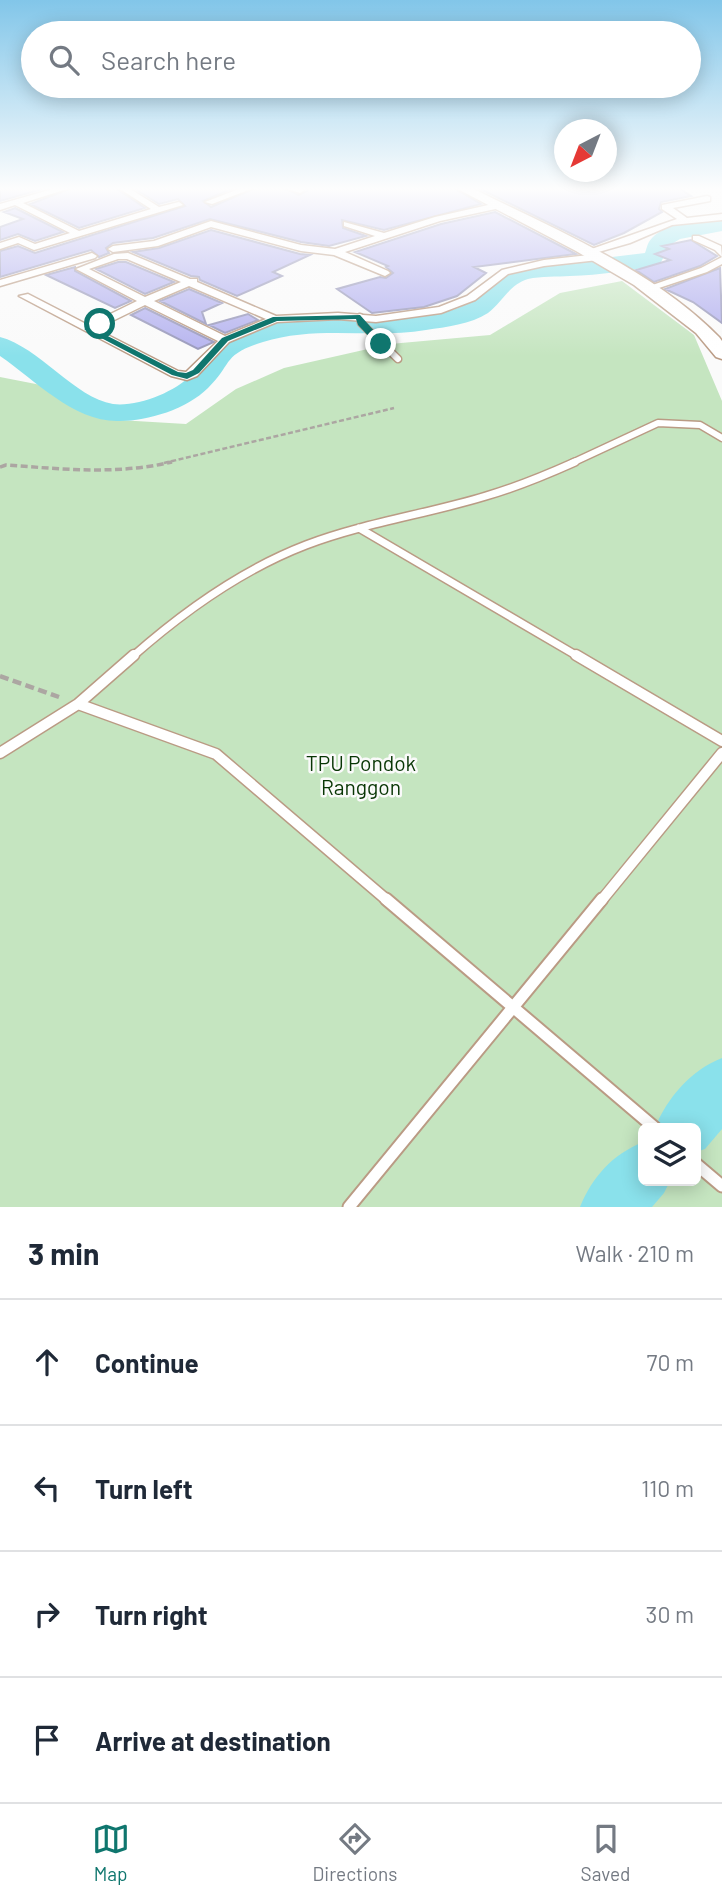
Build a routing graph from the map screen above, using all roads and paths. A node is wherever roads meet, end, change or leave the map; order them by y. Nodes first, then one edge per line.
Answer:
1 (26, 243) edge
2 (46, 243) edge
3 (157, 243) edge
4 (283, 243) edge
5 (360, 243) edge
6 (571, 243) edge
7 (622, 243) edge
8 (708, 243) edge
9 (336, 251) junction
10 (722, 254) edge
11 (596, 256) junction
12 (722, 260) edge
13 (704, 270) junction
14 (385, 273) dead end
15 (628, 275) joint
16 (722, 277) edge
17 (193, 281) junction
18 (0, 283) edge
19 (649, 288) junction
20 (24, 296) dead end
21 (144, 301) junction
22 (275, 319) junction
23 (360, 320) junction
24 (88, 329) junction
25 (225, 340) junction
26 (722, 354) edge
27 (398, 359) dead end
28 (394, 408) dead end
29 (722, 438) edge
30 (0, 467) edge
31 (359, 528) junction
32 (0, 676) edge
33 (78, 704) junction
34 (722, 741) edge
35 (0, 753) edge
36 (722, 753) edge
37 (513, 1007) junction
38 (649, 1123) edge
39 (701, 1168) edge
40 (722, 1186) edge
41 (349, 1207) edge

1 - 2 street
3 - 18 street
4 - 9 street
5 - 9 street
6 - 11 street
7 - 11 street
8 - 10 street
9 - 14 street
11 - 15 street
11 - 23 street
12 - 13 street
13 - 16 street
13 - 19 street
15 - 19 street
17 - 21 street
17 - 21 street
17 - 22 street
19 - 26 street
20 - 24 street
21 - 24 street
21 - 25 street
22 - 23 street
22 - 25 street
23 - 27 lane
24 - 25 street
28 - 30 path
29 - 31 lane
31 - 33 lane
31 - 34 lane
32 - 33 path
33 - 35 lane
33 - 37 lane
36 - 37 lane
37 - 38 lane
37 - 41 lane
39 - 40 lane

